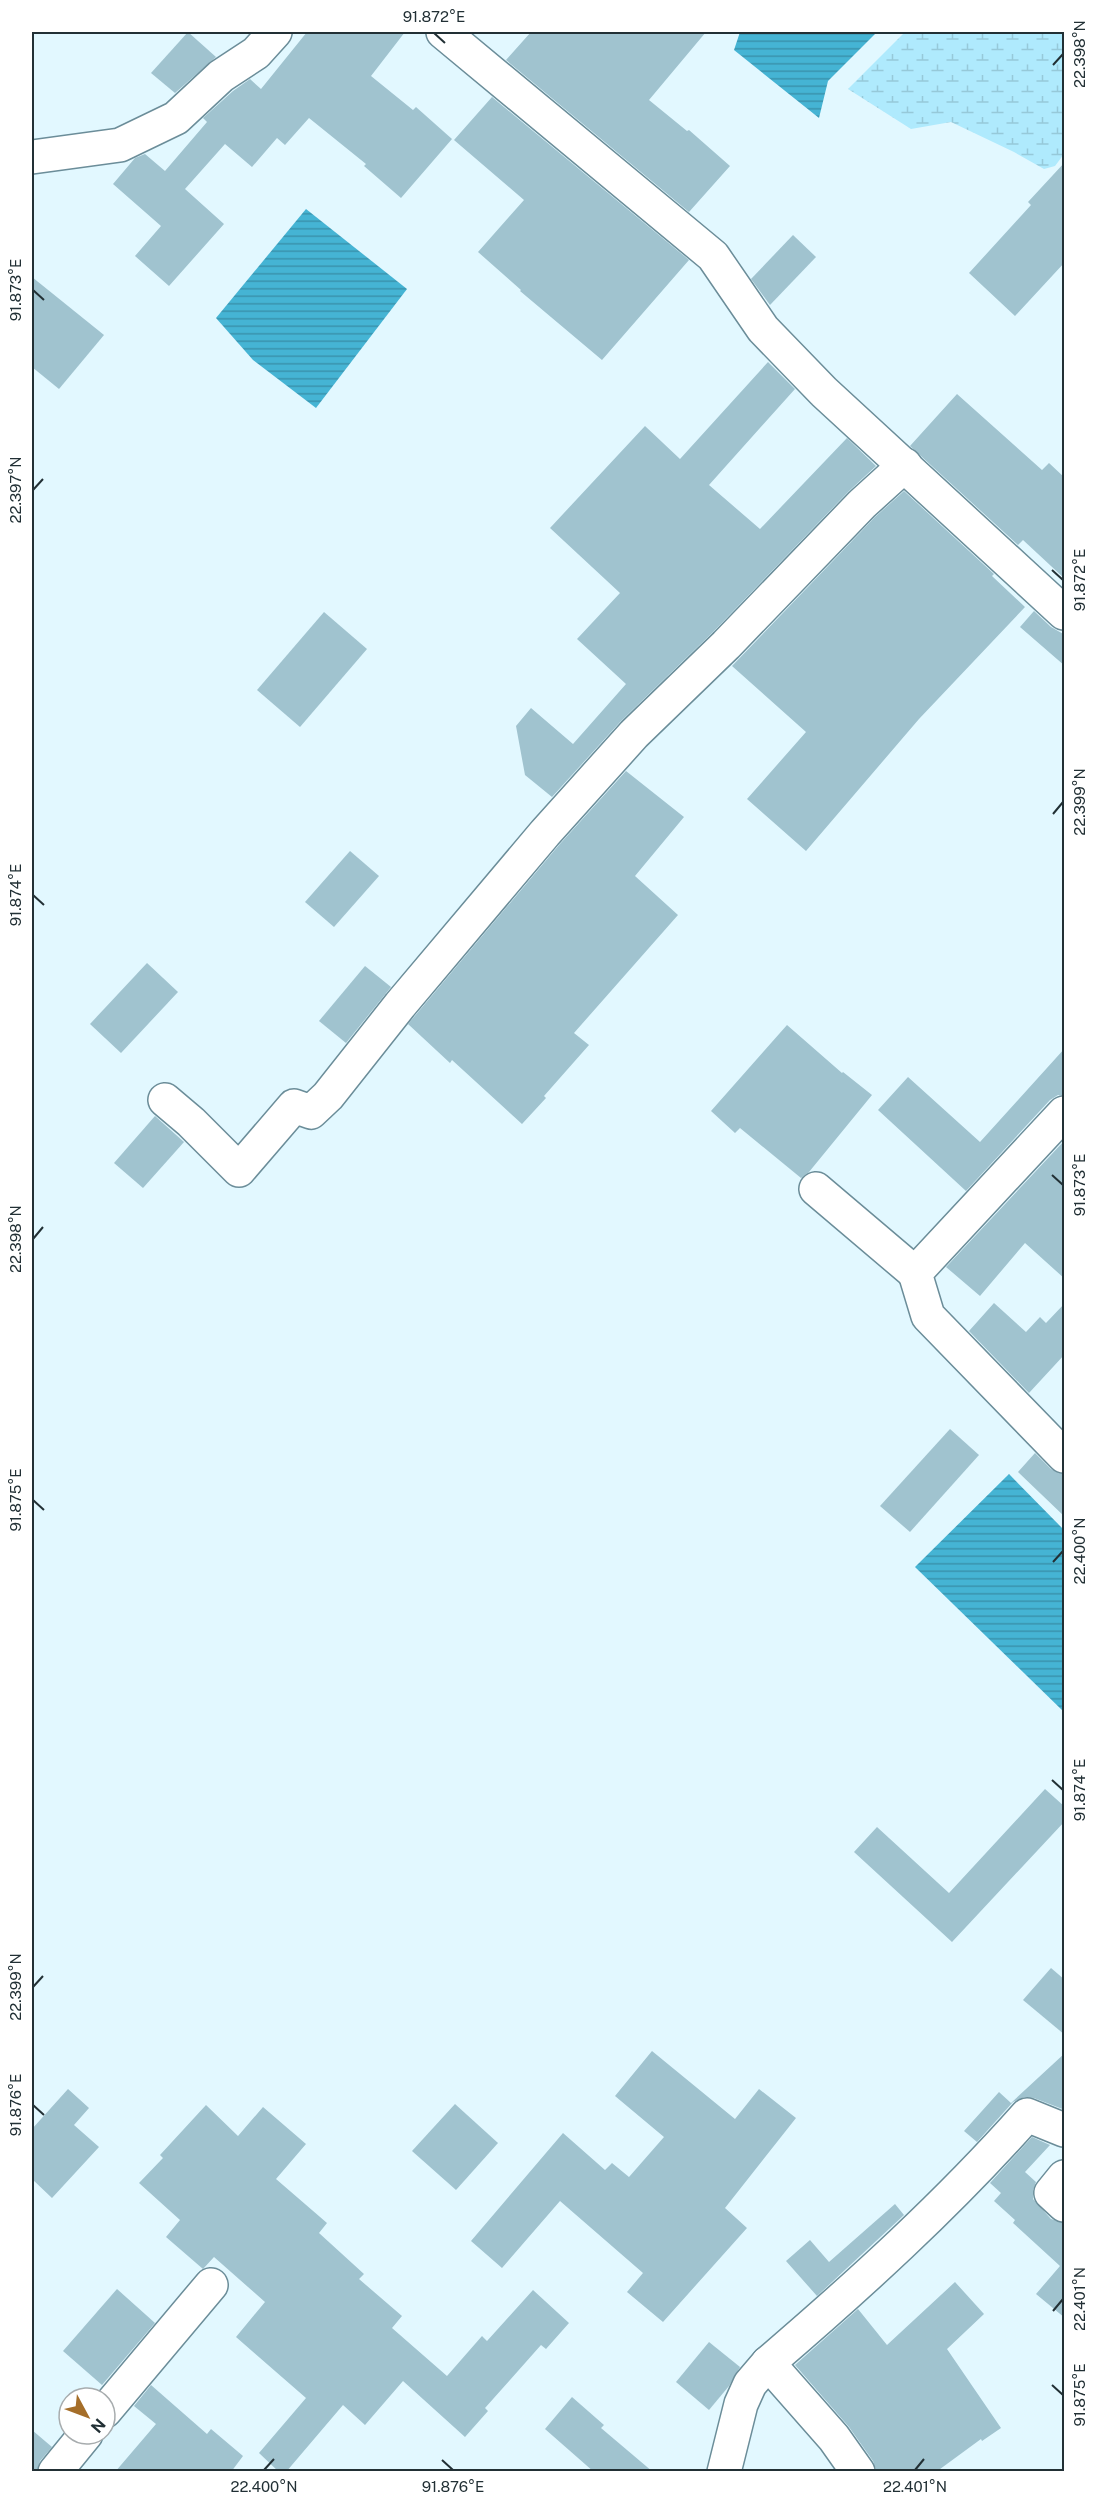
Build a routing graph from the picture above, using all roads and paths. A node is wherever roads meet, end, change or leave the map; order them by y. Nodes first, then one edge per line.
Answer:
1 (275, 32) edge
2 (443, 32) edge
3 (32, 157) edge
4 (905, 465) junction
5 (1051, 586) edge
6 (1065, 613) edge
7 (165, 1100) dead end
8 (1065, 1113) edge
9 (816, 1189) dead end
10 (915, 1273) junction
11 (1065, 1456) edge
12 (1065, 2130) edge
13 (1065, 2177) edge
14 (1065, 2205) edge
15 (211, 2285) dead end
16 (768, 2363) junction
17 (117, 2397) edge
18 (76, 2446) edge
19 (55, 2472) edge
20 (724, 2472) edge
21 (858, 2472) edge

1 - 3 street
2 - 4 street
4 - 5 street
4 - 7 street
5 - 6 street
8 - 10 street
9 - 10 street
10 - 11 street
12 - 16 street
13 - 14 street
15 - 17 street
16 - 20 street
16 - 21 street
18 - 19 street

